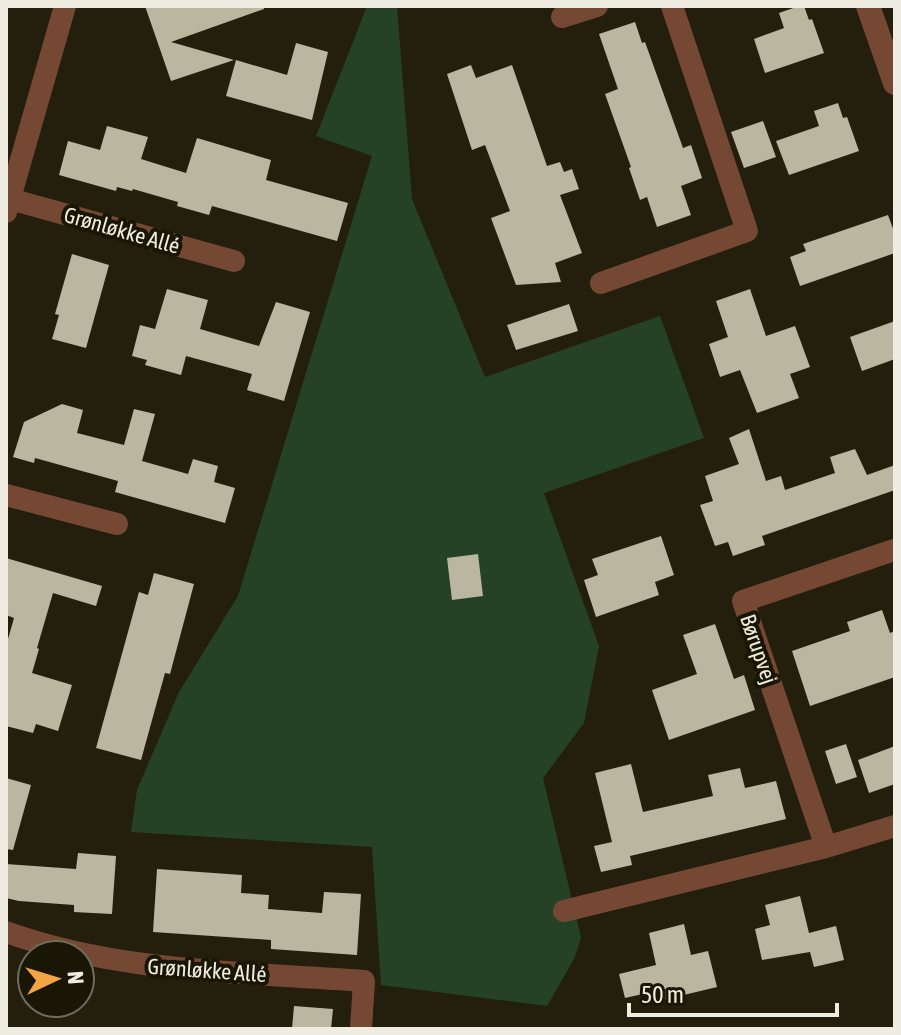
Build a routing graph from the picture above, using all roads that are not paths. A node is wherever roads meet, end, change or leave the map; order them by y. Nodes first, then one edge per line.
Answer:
1 (65, 6) edge
2 (597, 6) edge
3 (672, 6) edge
4 (868, 6) edge
5 (562, 17) dead end
6 (895, 83) edge
7 (8, 206) edge
8 (234, 261) dead end
9 (601, 283) dead end
10 (6, 495) edge
11 (117, 524) dead end
12 (894, 550) edge
13 (895, 826) edge
14 (826, 847) junction
15 (564, 911) dead end
16 (6, 932) edge
17 (361, 1029) edge

1 - 7 street, Grønløkke Allé
2 - 5 street
3 - 9 street
4 - 6 street
7 - 8 street, Grønløkke Allé
10 - 11 street
12 - 14 street, Børupvej
13 - 14 street
14 - 15 street
16 - 17 street, Grønløkke Allé

